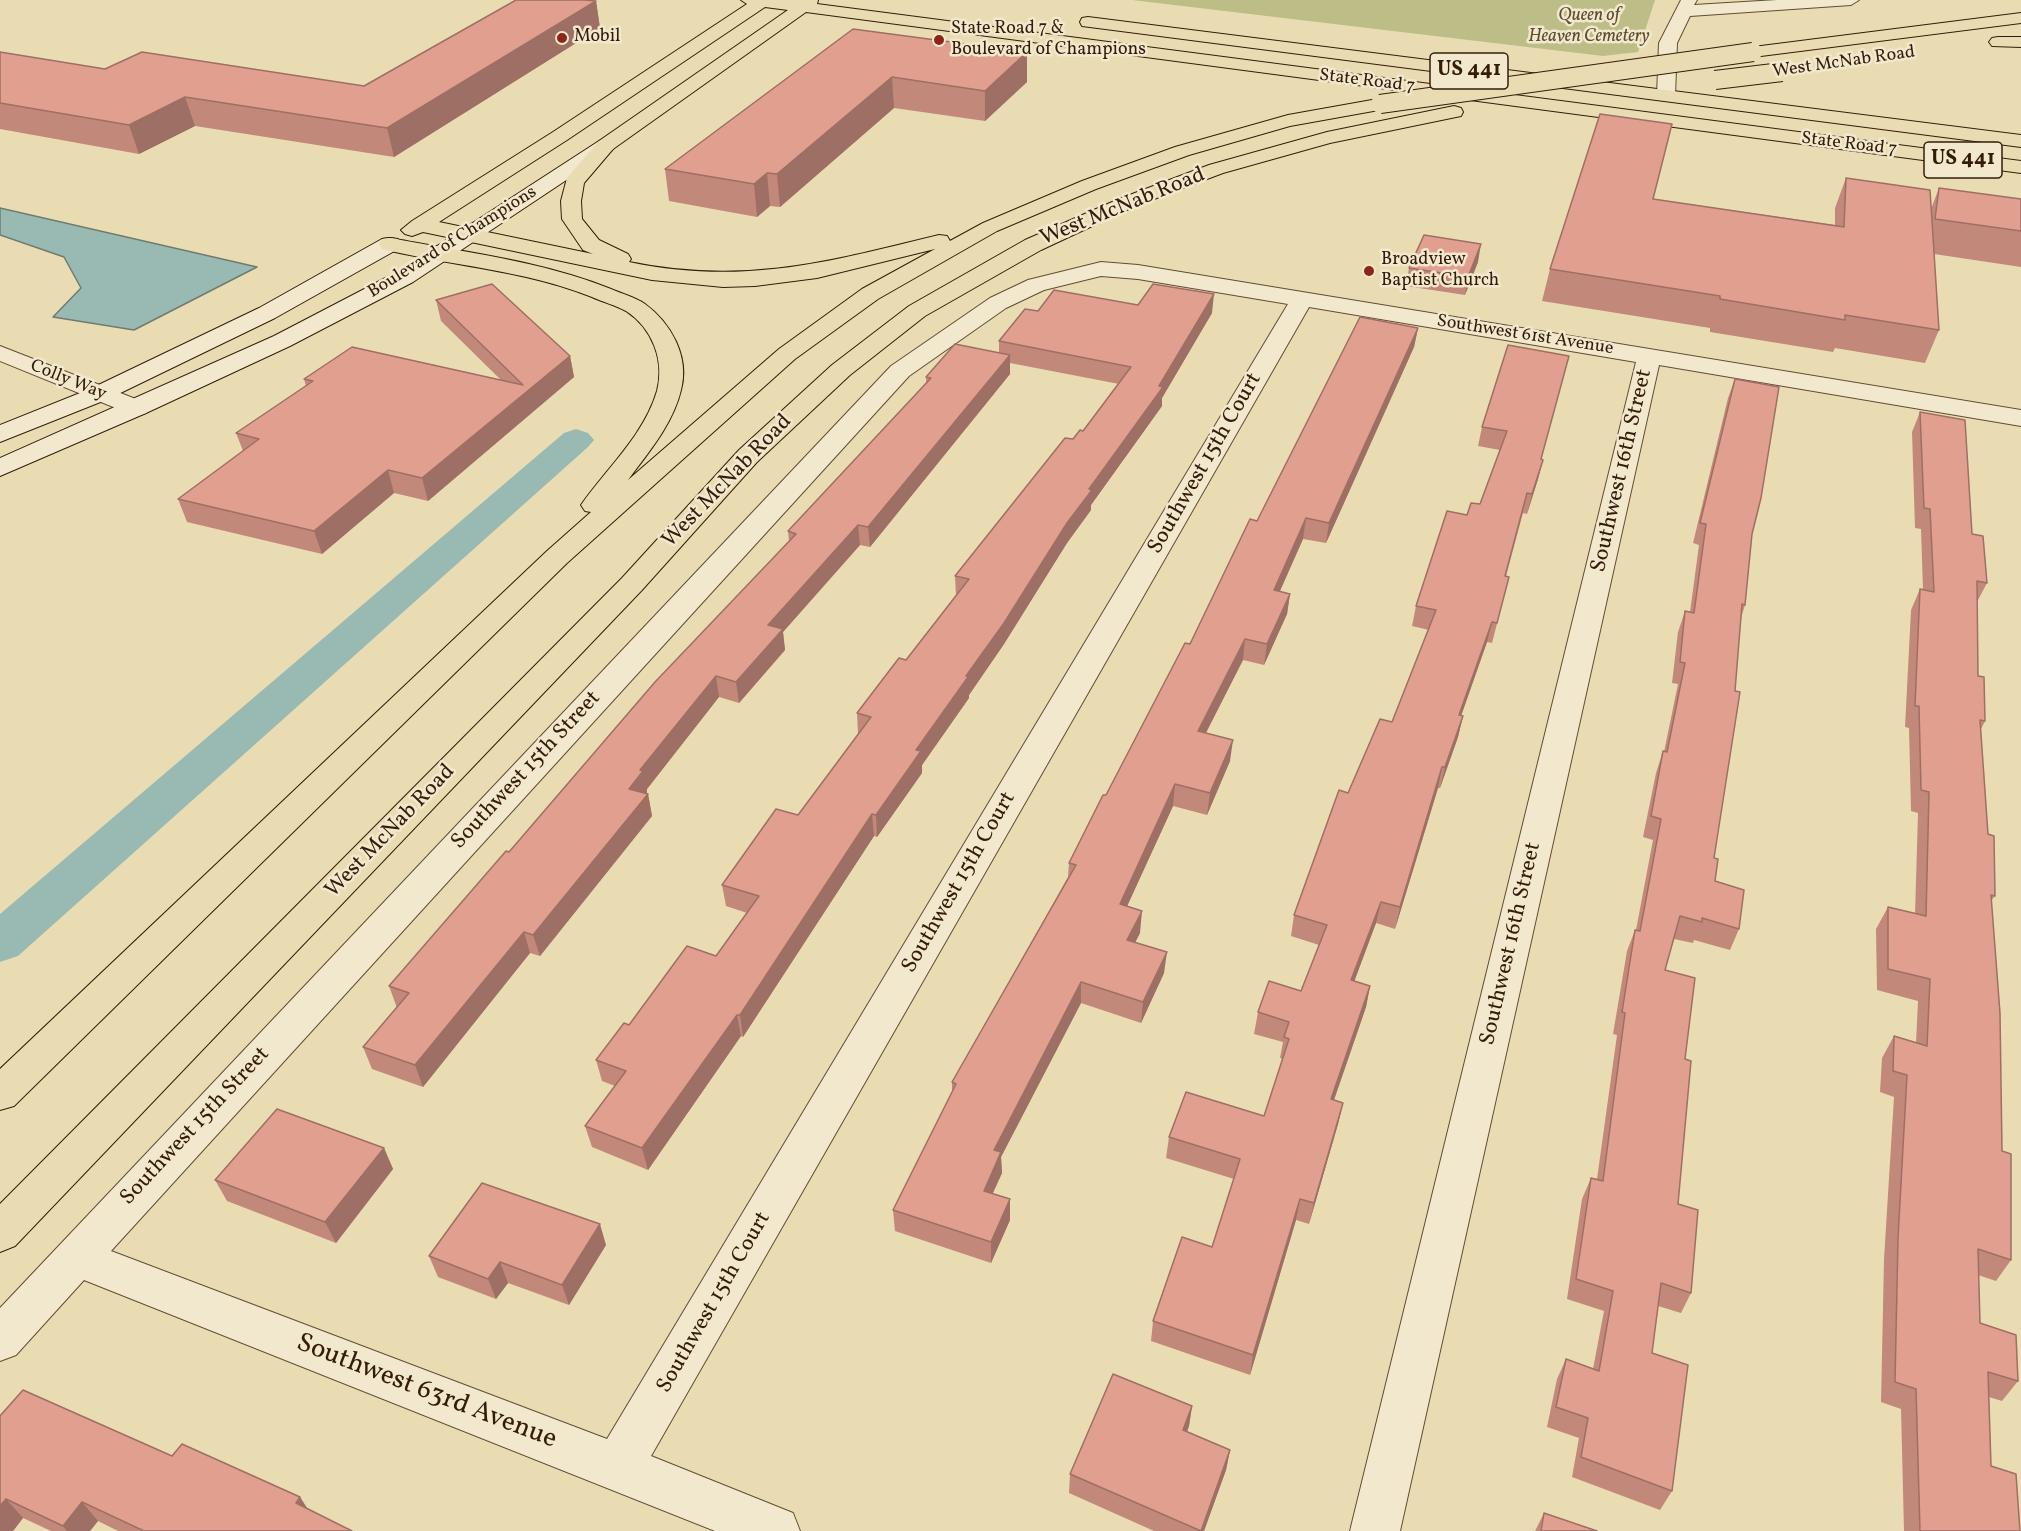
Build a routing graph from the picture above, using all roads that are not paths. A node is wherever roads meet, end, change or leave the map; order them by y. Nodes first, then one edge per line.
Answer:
1 (1851, 0) edge
2 (758, 1) edge
3 (808, 3) edge
4 (1687, 6) edge
5 (2021, 18) edge
6 (1071, 20) dead end
7 (2021, 40) edge
8 (1976, 45) dead end
9 (1146, 53) junction
10 (1394, 61) junction
11 (1788, 71) dead end
12 (1666, 96) junction
13 (2021, 141) edge
14 (606, 145) junction
15 (2021, 167) edge
16 (419, 225) junction
17 (990, 227) junction
18 (471, 234) junction
19 (390, 244) junction
20 (440, 255) junction
21 (1101, 269) joint
22 (649, 273) junction
23 (1302, 300) junction
24 (0, 352) edge
25 (1649, 357) junction
26 (99, 394) junction
27 (137, 408) junction
28 (2021, 418) edge
29 (0, 434) edge
30 (0, 468) edge
31 (557, 557) junction
32 (0, 1094) edge
33 (0, 1233) edge
34 (75, 1257) junction
35 (0, 1340) edge
36 (618, 1467) junction
37 (775, 1531) edge
38 (1375, 1531) edge

1 - 4 street
2 - 3 main road, State Road 7 / US 441
2 - 16 main road, Boulevard of Champions
3 - 9 main road, State Road 7 / US 441
3 - 14 main road, Boulevard of Champions
4 - 12 street
5 - 17 main road, West McNab Road, bridge
6 - 10 main road, State Road 7 / US 441
7 - 8 main road
9 - 10 main road
9 - 15 main road, State Road 7 / US 441
10 - 12 main road, State Road 7 / US 441
11 - 33 main road, West McNab Road, bridge
12 - 13 main road, State Road 7 / US 441
14 - 18 street, Boulevard of Champions
14 - 22 main road
16 - 18 main road
16 - 19 main road, Boulevard of Champions
17 - 22 main road
17 - 31 main road, West McNab Road
18 - 20 street, Boulevard of Champions
18 - 22 main road
19 - 20 main road
19 - 26 street, Boulevard of Champions
20 - 27 street, Boulevard of Champions
20 - 31 main road
21 - 23 street, Southwest 61st Avenue
21 - 34 street, Southwest 15th Street
23 - 25 street, Southwest 61st Avenue
23 - 36 street, Southwest 15th Court
24 - 26 street, Colly Way
25 - 28 street, Southwest 61st Avenue
25 - 38 street, Southwest 16th Street
26 - 27 street, Colly Way
26 - 29 street, Boulevard of Champions
27 - 30 street, Boulevard of Champions
31 - 32 main road, West McNab Road
34 - 35 street, Southwest 15th Street
34 - 36 street, Southwest 63rd Avenue
36 - 37 street, Southwest 63rd Avenue

